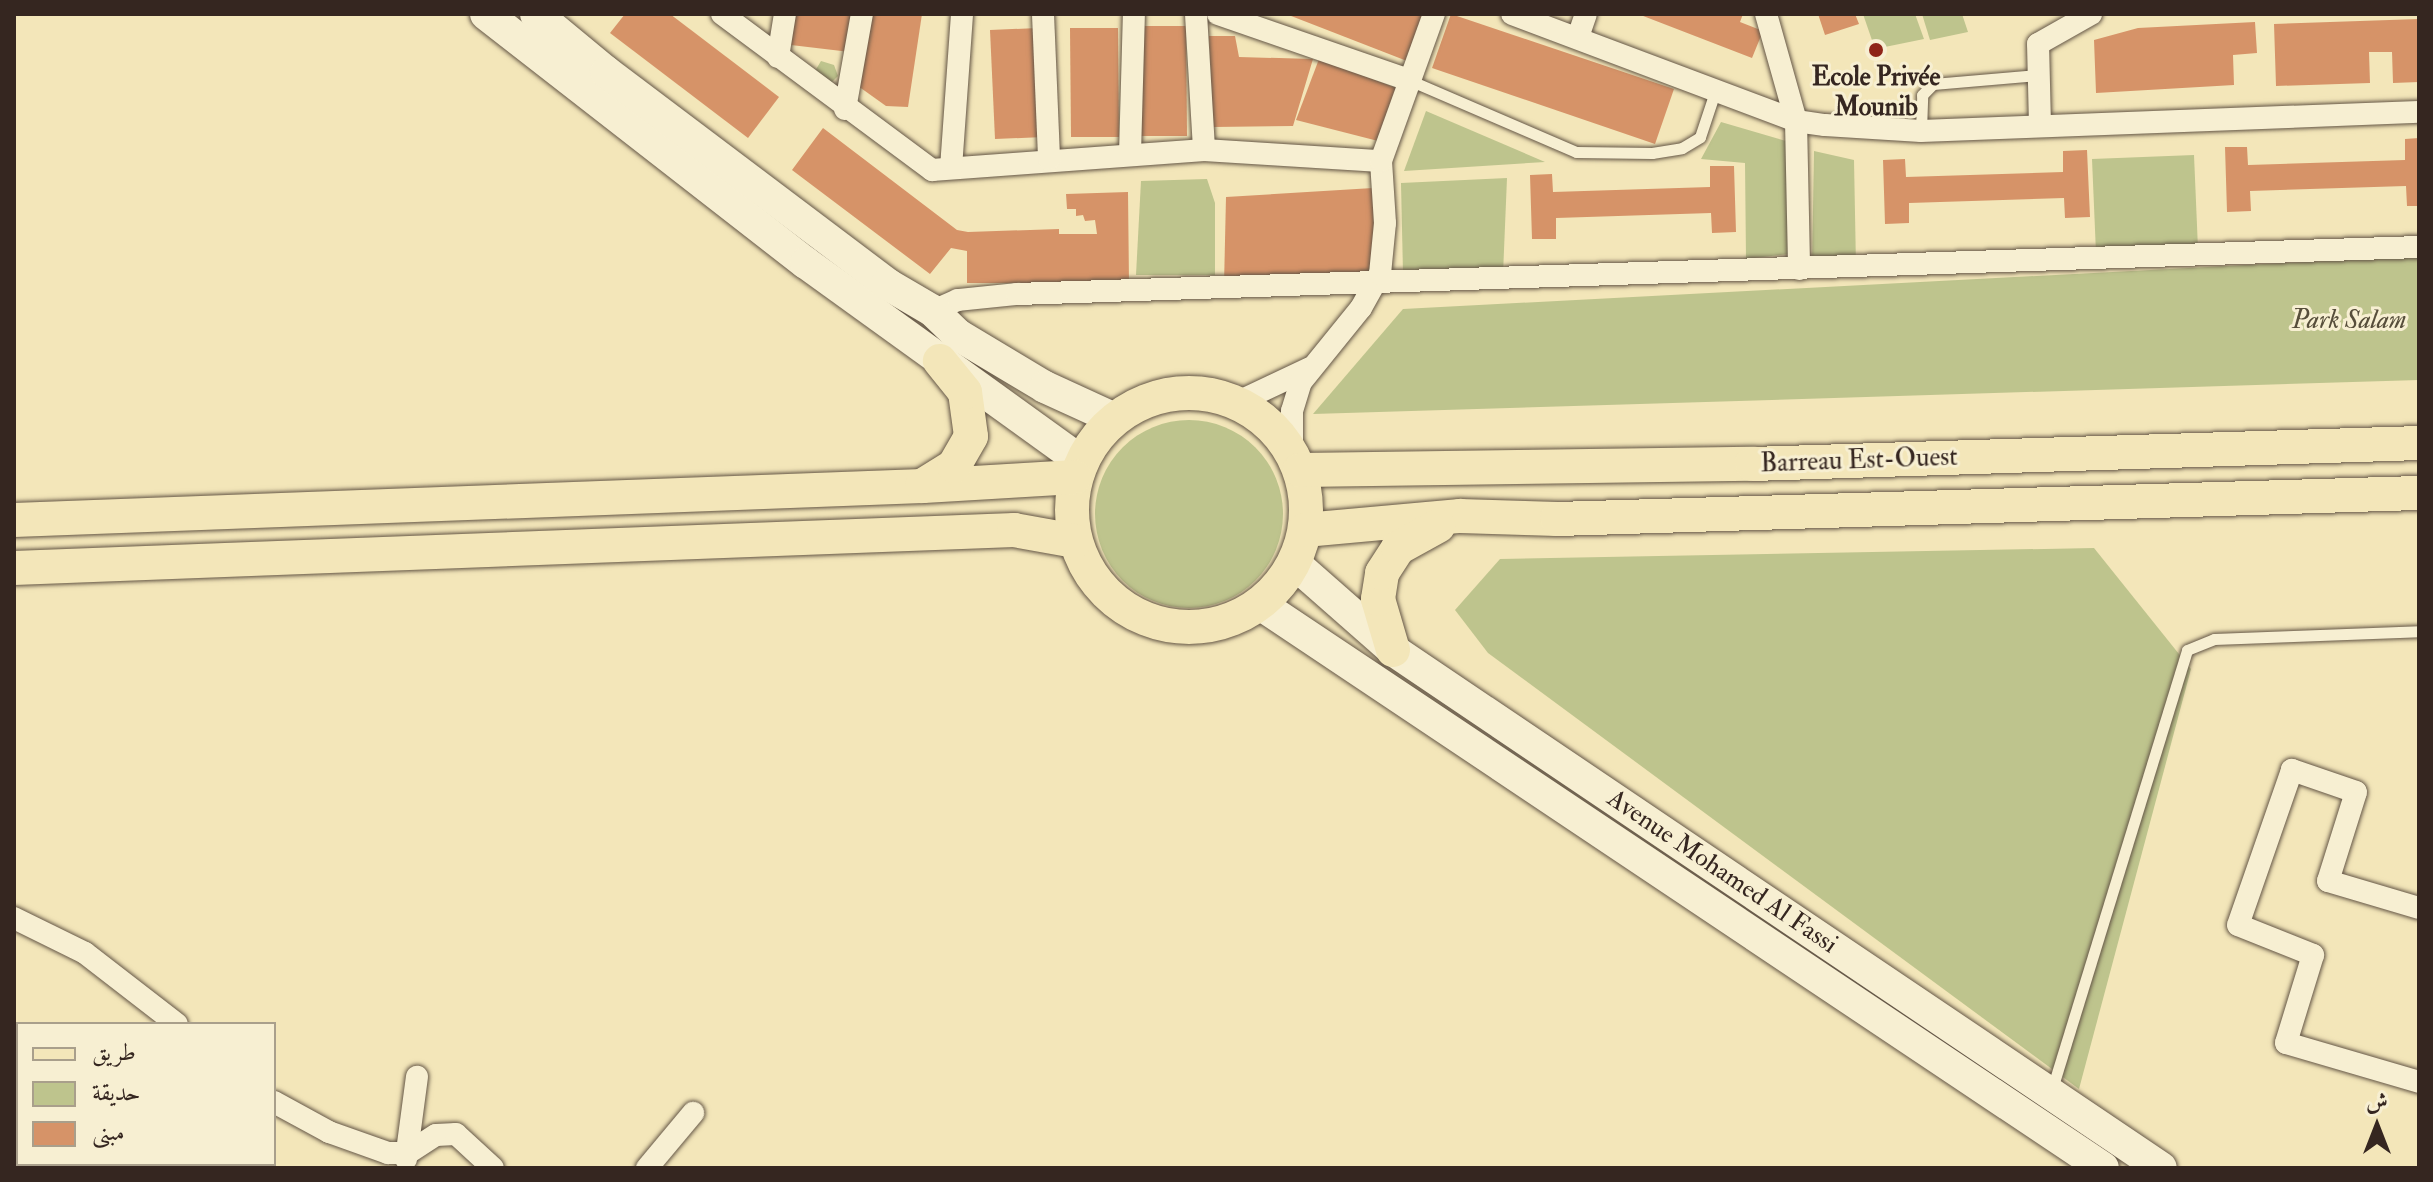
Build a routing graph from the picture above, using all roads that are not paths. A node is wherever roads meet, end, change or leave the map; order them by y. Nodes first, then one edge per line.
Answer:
1 (486, 14) edge
2 (536, 14) edge
3 (722, 14) edge
4 (785, 14) edge
5 (862, 14) edge
6 (962, 14) edge
7 (1043, 14) edge
8 (1134, 14) edge
9 (1196, 14) edge
10 (1218, 14) edge
11 (1434, 14) edge
12 (1512, 14) edge
13 (1586, 14) edge
14 (1766, 14) edge
15 (2091, 14) edge
16 (1578, 37) junction
17 (778, 57) junction
18 (2038, 75) junction
19 (1409, 80) junction
20 (1716, 89) junction
21 (845, 109) junction
22 (2419, 112) edge
23 (1796, 121) junction
24 (2040, 125) junction
25 (1921, 131) junction
26 (1204, 150) junction
27 (1130, 154) junction
28 (1049, 159) junction
29 (1381, 161) junction
30 (951, 168) junction
31 (2419, 247) edge
32 (1799, 269) junction
33 (1375, 280) junction
34 (933, 311) junction
35 (940, 361) junction
36 (1311, 367) junction
37 (1236, 403) junction
38 (1115, 419) junction
39 (2419, 443) edge
40 (1296, 462) junction
41 (1078, 470) junction
42 (922, 486) junction
43 (2419, 493) edge
44 (1460, 516) junction
45 (14, 520) edge
46 (1305, 530) junction
47 (1075, 541) junction
48 (1294, 563) junction
49 (14, 568) edge
50 (1260, 604) junction
51 (2419, 631) edge
52 (1393, 650) junction
53 (2419, 908) edge
54 (14, 918) edge
55 (174, 1022) edge
56 (417, 1077) dead end
57 (2419, 1082) edge
58 (2050, 1096) junction
59 (276, 1103) edge
60 (693, 1113) dead end
61 (2033, 1124) junction
62 (405, 1161) edge
63 (493, 1168) edge
64 (647, 1168) edge
65 (2103, 1168) edge
66 (2161, 1168) edge

1 - 35 street
2 - 34 street
3 - 17 street
4 - 17 street
5 - 21 street
6 - 30 street
7 - 28 street
8 - 27 street
9 - 26 street
10 - 19 street
11 - 19 street
12 - 16 street
13 - 16 street
14 - 23 street
15 - 18 street
16 - 20 street
17 - 21 street
18 - 24 street
18 - 25 lane
19 - 20 lane
19 - 29 street
20 - 23 street
21 - 30 street
22 - 24 street
23 - 25 street
23 - 32 street
24 - 25 street
26 - 27 street
26 - 29 street
27 - 28 street
28 - 30 street
29 - 33 street
31 - 32 street
32 - 33 street
33 - 34 street
33 - 36 street
34 - 38 street
35 - 41 street
35 - 42 main road
36 - 37 street
36 - 40 street
37 - 38 main road
37 - 40 main road
38 - 41 main road
39 - 40 main road, Barreau Est-Ouest
40 - 46 main road
41 - 42 main road
41 - 47 main road
42 - 45 main road
43 - 44 main road, Barreau Est-Ouest
44 - 46 main road, Barreau Est-Ouest
44 - 52 main road
46 - 48 main road
47 - 49 main road
47 - 50 main road
48 - 50 main road
48 - 52 street, Avenue Mohamed Al Fassi
50 - 61 street, Avenue Mohamed Al Fassi
51 - 58 lane
52 - 58 street, Avenue Mohamed Al Fassi
53 - 57 street
54 - 55 street
56 - 62 street
58 - 61 lane
58 - 66 street, Avenue Mohamed Al Fassi
59 - 62 street
60 - 64 street
61 - 65 street, Avenue Mohamed Al Fassi
62 - 63 street

